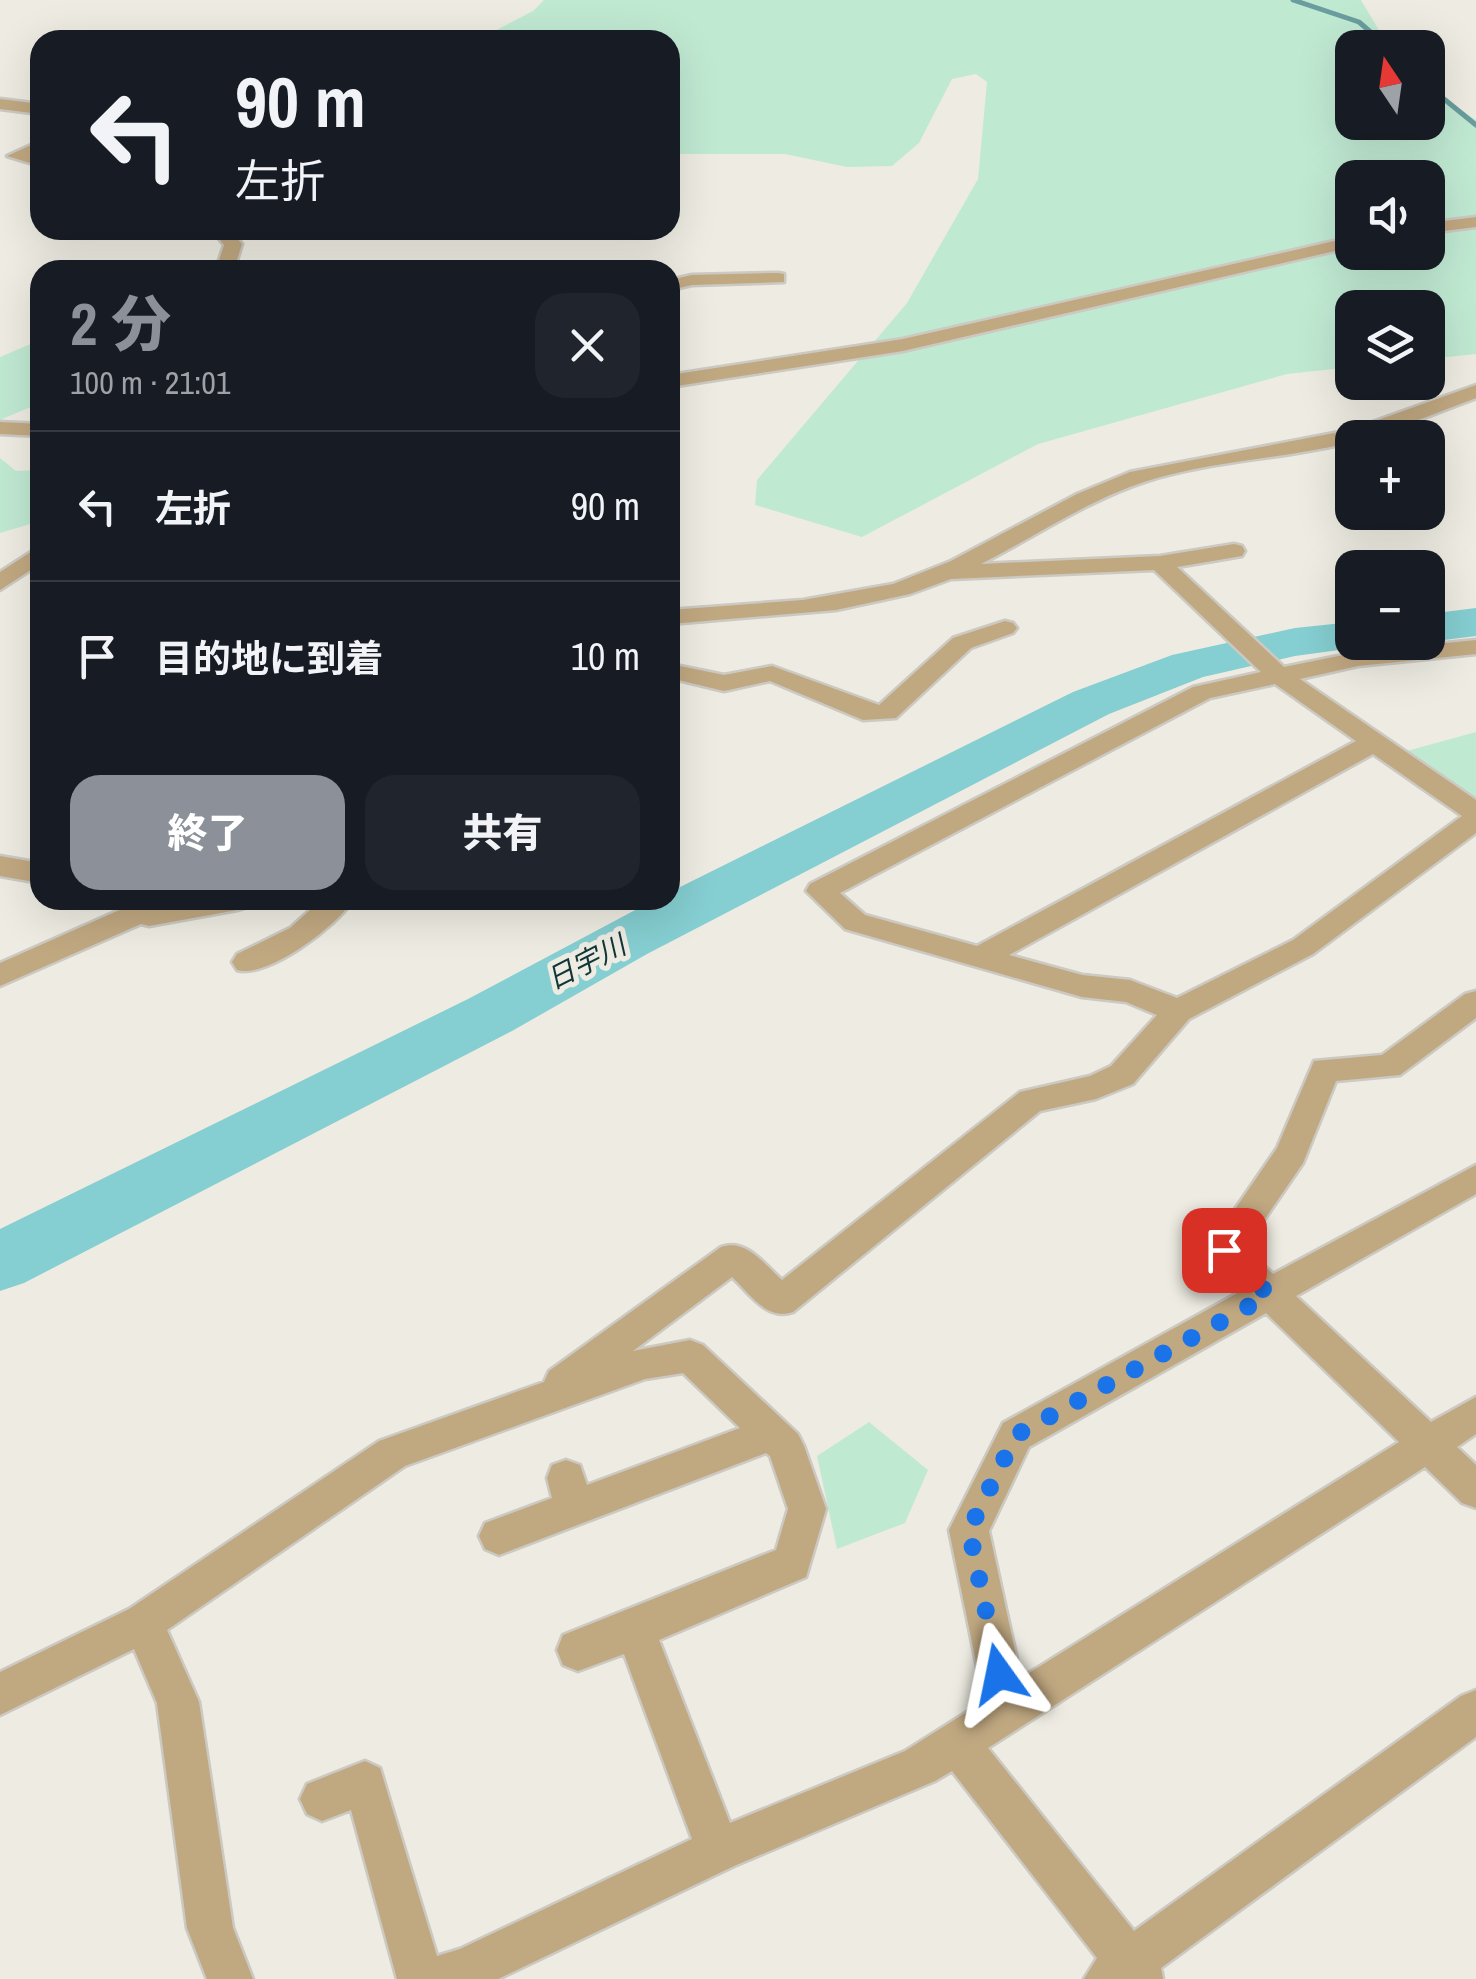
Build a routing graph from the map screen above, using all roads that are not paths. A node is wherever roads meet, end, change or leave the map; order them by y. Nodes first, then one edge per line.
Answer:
1 (0, 104) edge
2 (30, 108) edge
3 (1476, 222) edge
4 (1445, 226) edge
5 (1335, 246) edge
6 (778, 278) dead end
7 (680, 283) edge
8 (680, 380) edge
9 (1476, 391) edge
10 (0, 428) edge
11 (30, 430) edge
12 (1234, 552) dead end
13 (30, 560) edge
14 (1160, 563) junction
15 (944, 573) junction
16 (0, 583) edge
17 (680, 616) edge
18 (1005, 628) dead end
19 (1476, 647) edge
20 (680, 673) edge
21 (1277, 674) junction
22 (1372, 743) junction
23 (1476, 812) edge
24 (1476, 820) edge
25 (0, 866) edge
26 (30, 872) edge
27 (144, 910) edge
28 (183, 910) edge
29 (328, 910) edge
30 (116, 922) junction
31 (983, 956) junction
32 (248, 962) dead end
33 (0, 975) edge
34 (1476, 1002) edge
35 (1178, 1011) junction
36 (1476, 1178) edge
37 (1269, 1295) junction
38 (538, 1401) junction
39 (1476, 1414) edge
40 (772, 1433) junction
41 (1428, 1444) junction
42 (1476, 1490) edge
43 (499, 1536) dead end
44 (143, 1623) junction
45 (635, 1630) junction
46 (578, 1650) dead end
47 (0, 1694) edge
48 (1006, 1710) junction
49 (1476, 1711) edge
50 (957, 1743) junction
51 (322, 1799) dead end
52 (718, 1850) junction
53 (1127, 1974) edge
54 (230, 1979) edge
55 (420, 1979) edge
56 (437, 1979) edge

1 - 2 street
3 - 4 street
5 - 8 street
6 - 7 street
9 - 15 street
10 - 11 street
12 - 14 street
13 - 16 street
14 - 15 street
14 - 21 street
15 - 17 street
18 - 20 street
19 - 21 street
21 - 22 street
21 - 31 street
22 - 23 street
22 - 31 street
24 - 35 street
25 - 26 street
27 - 30 street
28 - 30 street
29 - 32 street
30 - 33 street
31 - 35 street
34 - 37 street
35 - 38 street
36 - 37 street
37 - 41 street
37 - 48 street
38 - 40 street
38 - 44 street
39 - 41 street
40 - 43 street
40 - 45 street
41 - 42 street
41 - 48 street
44 - 47 street
44 - 54 street
45 - 46 street
45 - 52 street
48 - 50 street
49 - 53 street
50 - 52 street
50 - 53 street
51 - 55 street
52 - 56 street

